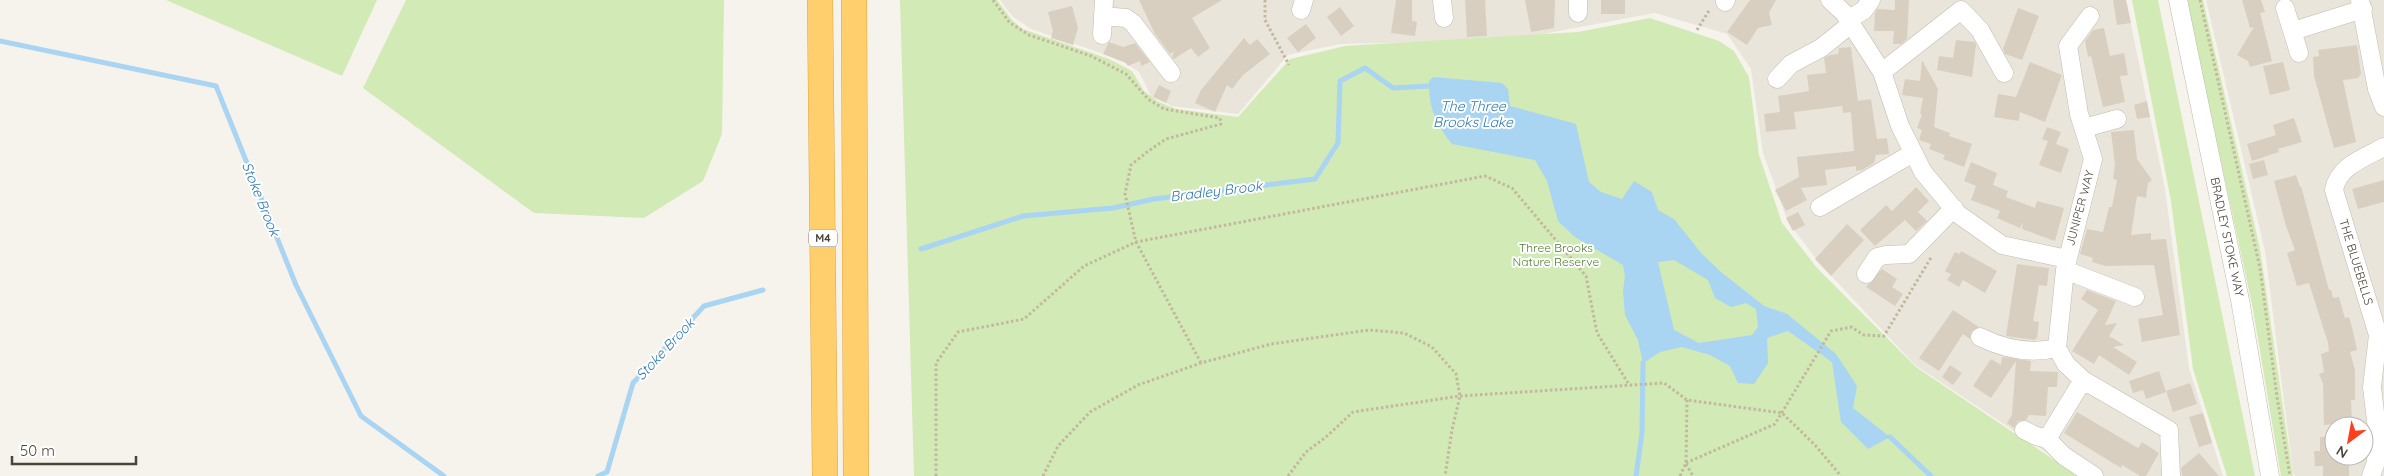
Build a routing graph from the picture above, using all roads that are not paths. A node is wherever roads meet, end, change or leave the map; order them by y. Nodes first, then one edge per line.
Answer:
1 (820, 0) edge
2 (854, 0) edge
3 (1442, 0) edge
4 (1830, 0) edge
5 (1871, 0) edge
6 (2178, 0) edge
7 (1963, 5) edge
8 (2361, 5) edge
9 (1103, 8) edge
10 (2285, 8) dead end
11 (2090, 16) dead end
12 (1444, 18) dead end
13 (1850, 22) junction
14 (2292, 31) junction
15 (1102, 35) dead end
16 (2299, 53) dead end
17 (1882, 72) junction
18 (1170, 73) dead end
19 (2004, 73) dead end
20 (1777, 79) dead end
21 (2384, 106) edge
22 (2117, 119) dead end
23 (2084, 128) junction
24 (2384, 147) edge
25 (1913, 153) junction
26 (1820, 208) dead end
27 (1954, 208) junction
28 (2066, 265) junction
29 (1866, 274) dead end
30 (2136, 297) dead end
31 (1980, 337) dead end
32 (2057, 348) junction
33 (2083, 380) junction
34 (2024, 430) dead end
35 (2047, 439) junction
36 (2377, 467) edge
37 (825, 476) edge
38 (856, 476) edge
39 (2094, 476) edge
40 (2171, 476) edge
41 (2270, 476) edge

1 - 37 highway, M4
2 - 38 highway, M4
3 - 12 street
4 - 13 street, JUNIPER WAY
5 - 13 street
6 - 41 street, BRADLEY STOKE WAY
7 - 17 street
7 - 19 street
8 - 14 street
8 - 21 street
9 - 15 street
9 - 18 street
10 - 14 street
11 - 23 street, JUNIPER WAY
13 - 17 street, JUNIPER WAY
13 - 20 street
14 - 16 street
17 - 25 street, JUNIPER WAY
22 - 23 street
23 - 28 street, JUNIPER WAY
24 - 36 street, THE BLUEBELLS
25 - 26 street
25 - 27 street, JUNIPER WAY
27 - 28 street, JUNIPER WAY
27 - 29 street
28 - 30 street, JUNIPER WAY
28 - 32 street, JUNIPER WAY
31 - 32 street
32 - 33 street
33 - 35 street
33 - 40 street
34 - 35 street
35 - 39 street

